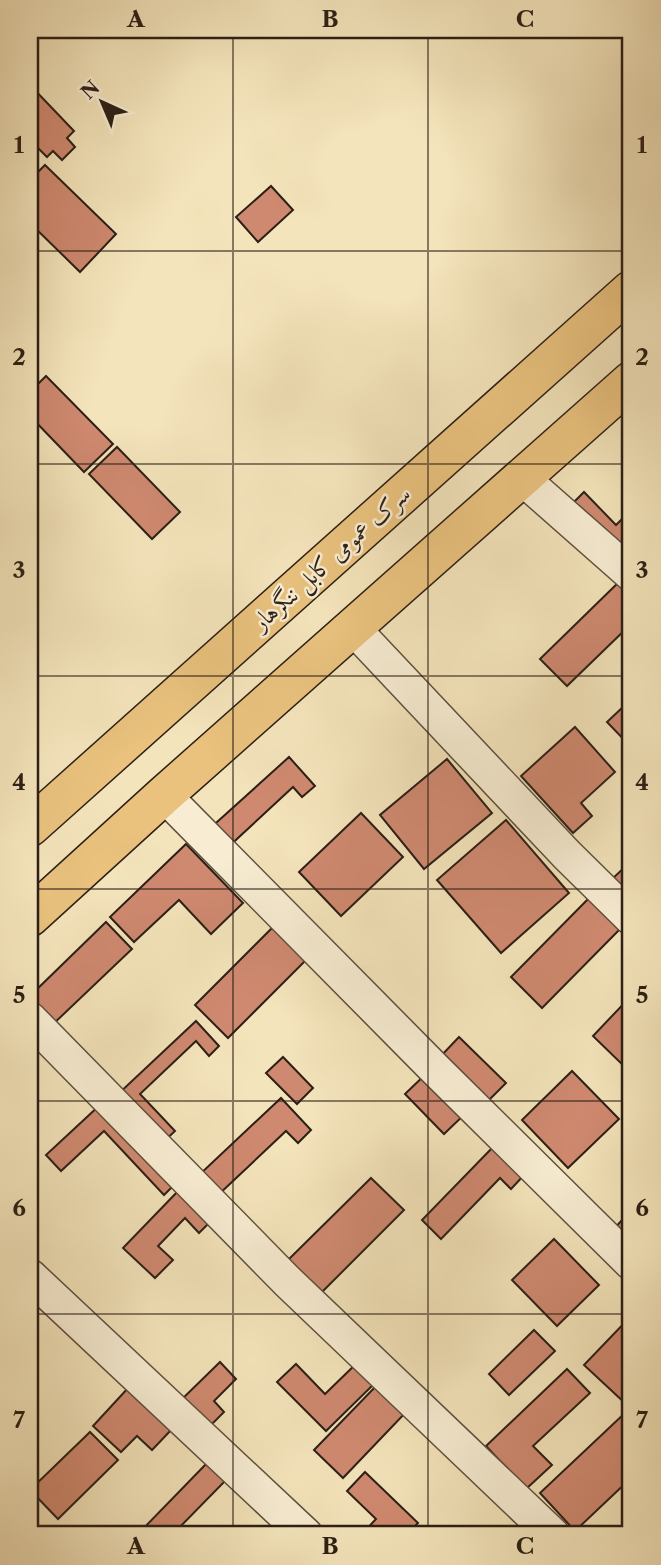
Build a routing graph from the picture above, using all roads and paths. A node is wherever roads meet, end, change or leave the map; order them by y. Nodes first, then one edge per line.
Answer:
1 (631, 290) edge
2 (631, 381) edge
3 (522, 478) junction
4 (631, 574) edge
5 (353, 628) junction
6 (164, 795) junction
7 (30, 827) edge
8 (30, 917) edge
9 (631, 918) edge
10 (30, 1019) edge
11 (631, 1263) edge
12 (30, 1276) edge
13 (306, 1535) edge
14 (552, 1535) edge

1 - 7 highway, سرک عمومی کابل ننگرهار
2 - 3 highway
3 - 4 street
3 - 5 highway
5 - 6 highway
5 - 9 street
6 - 8 highway
6 - 11 street
10 - 14 street
12 - 13 street

